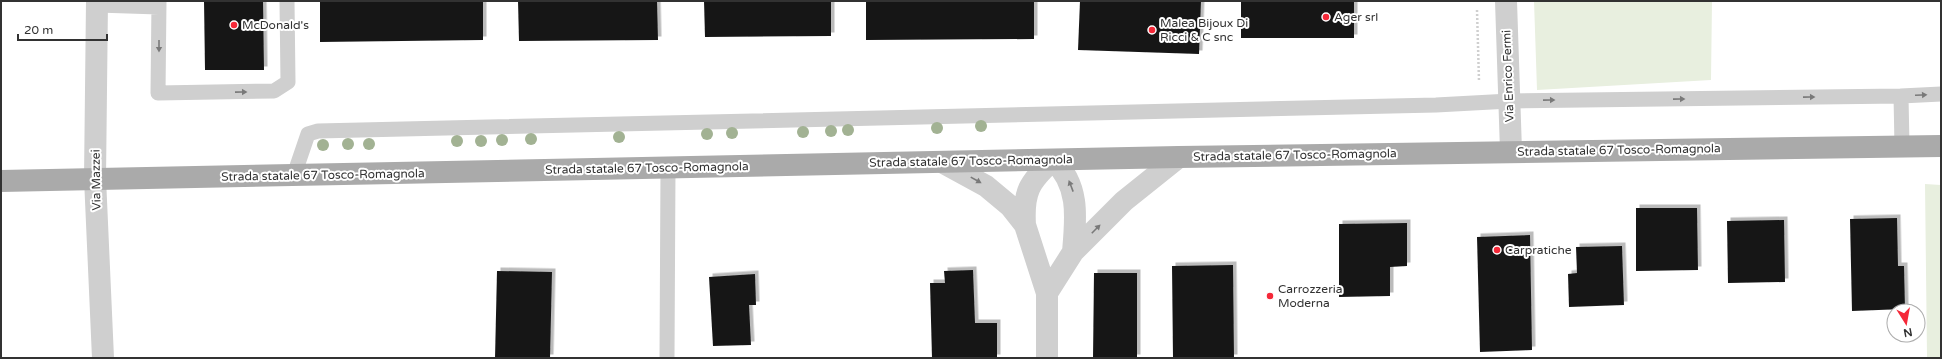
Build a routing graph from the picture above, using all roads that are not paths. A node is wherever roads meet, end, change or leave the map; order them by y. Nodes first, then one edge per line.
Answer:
1 (287, 1) edge
2 (1506, 1) edge
3 (96, 3) edge
4 (159, 4) edge
5 (1941, 94) edge
6 (1901, 96) junction
7 (1510, 101) junction
8 (1902, 146) junction
9 (1941, 146) edge
10 (1511, 151) junction
11 (1179, 157) junction
12 (1054, 160) junction
13 (942, 162) junction
14 (668, 168) junction
15 (294, 175) junction
16 (95, 178) junction
17 (1, 181) edge
18 (1024, 225) junction
19 (1073, 252) junction
20 (1047, 293) junction
21 (103, 358) edge
22 (667, 358) edge
23 (1047, 358) edge

4 -> 1 lane
2 - 7 street, Via Enrico Fermi
3 - 4 lane
3 - 16 street, Via Mazzei
6 -> 5 lane
7 -> 6 lane
6 - 8 lane
7 - 10 street, Via Enrico Fermi
7 - 15 lane
8 - 9 main road, Strada statale 67 Tosco-Romagnola
8 - 10 main road, Strada statale 67 Tosco-Romagnola
10 - 11 main road, Strada statale 67 Tosco-Romagnola
11 - 12 main road, Strada statale 67 Tosco-Romagnola
19 -> 11 street
12 - 13 main road, Strada statale 67 Tosco-Romagnola
12 - 18 street
19 -> 12 street
13 - 14 main road, Strada statale 67 Tosco-Romagnola
13 -> 18 street
14 - 15 main road, Strada statale 67 Tosco-Romagnola
14 - 22 lane
15 - 16 main road, Strada statale 67 Tosco-Romagnola
16 - 17 main road, Strada statale 67 Tosco-Romagnola
16 - 21 street, Via Mazzei
18 - 20 street
19 - 20 street
20 - 23 street

